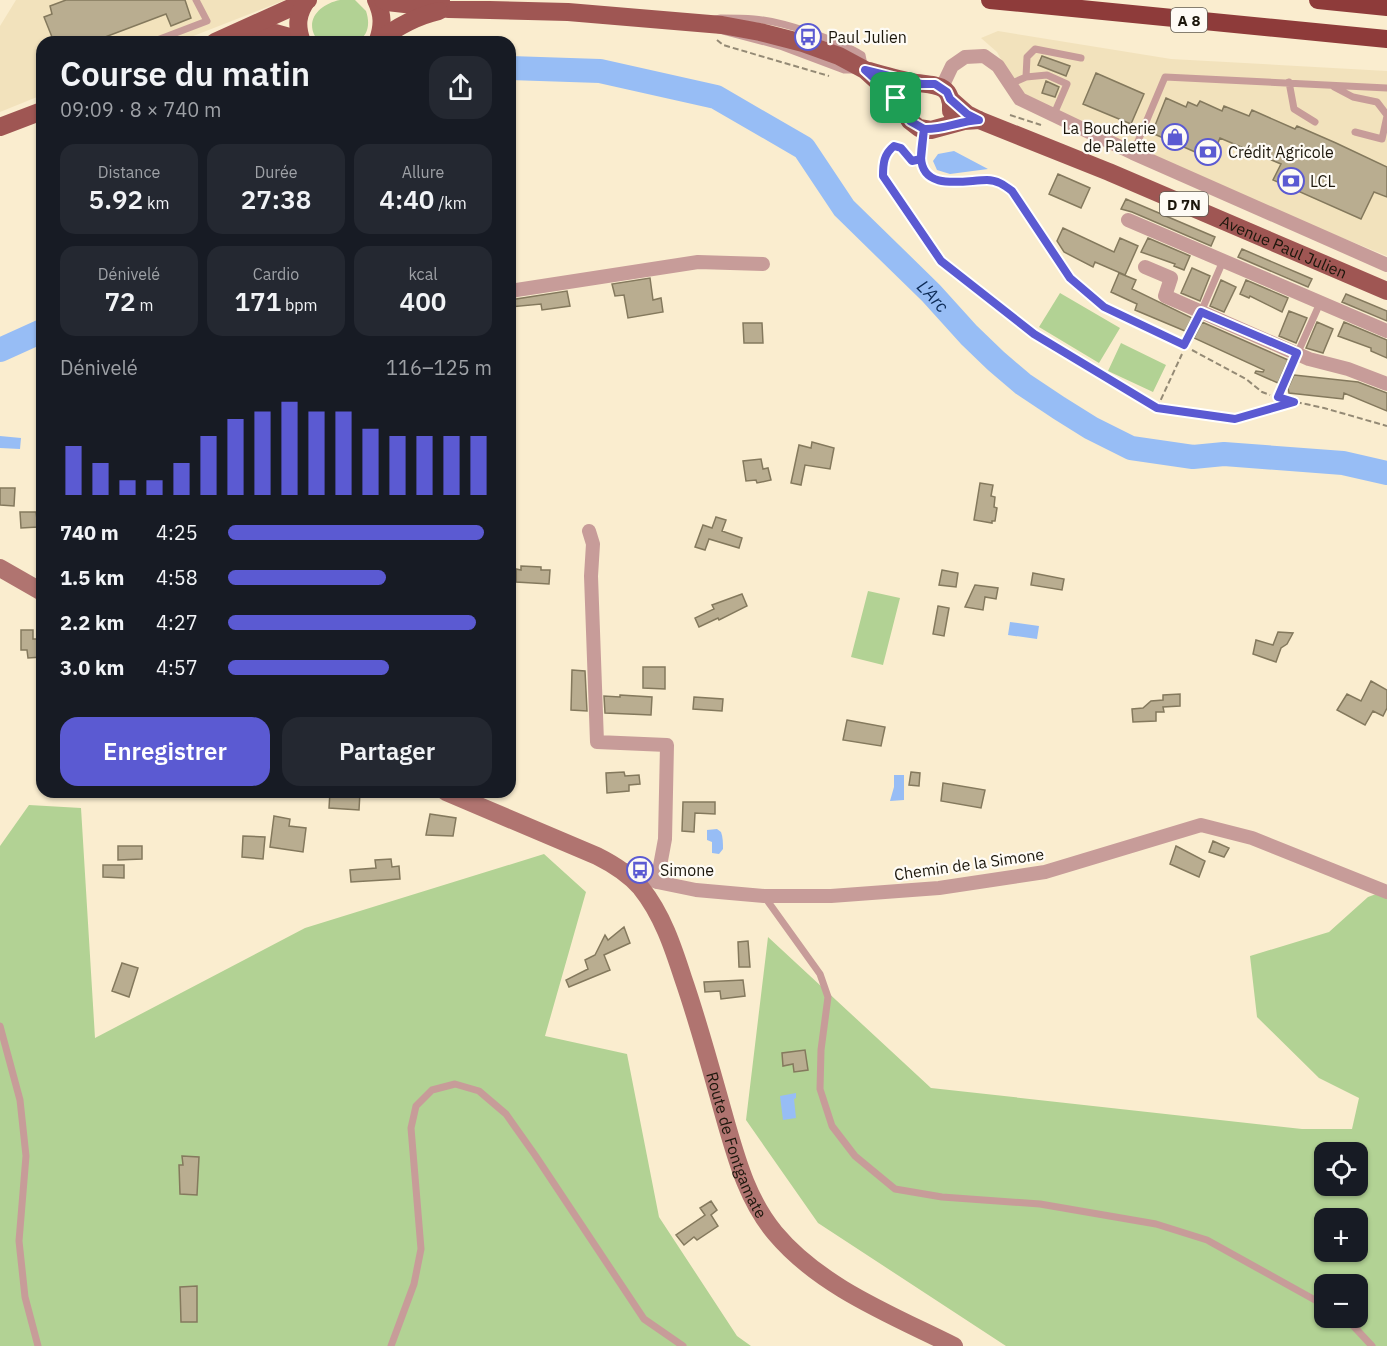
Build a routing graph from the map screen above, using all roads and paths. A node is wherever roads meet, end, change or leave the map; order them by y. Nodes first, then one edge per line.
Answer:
1 (196, 0) edge
2 (308, 0) edge
3 (376, 0) edge
4 (383, 0) edge
5 (990, 0) edge
6 (1318, 0) edge
7 (1387, 7) edge
8 (449, 9) junction
9 (264, 26) junction
10 (168, 36) edge
11 (231, 36) edge
12 (288, 36) edge
13 (300, 36) edge
14 (379, 36) edge
15 (387, 36) edge
16 (716, 39) dead end
17 (1387, 39) edge
18 (1081, 58) dead end
19 (865, 70) junction
20 (1026, 77) junction
21 (839, 78) dead end
22 (1289, 82) junction
23 (921, 84) junction
24 (1010, 84) junction
25 (1329, 85) junction
26 (1387, 88) edge
27 (946, 93) junction
28 (905, 111) junction
29 (36, 113) edge
30 (1054, 114) junction
31 (1387, 116) edge
32 (979, 120) junction
33 (1315, 122) dead end
34 (0, 127) edge
35 (931, 129) junction
36 (1355, 132) dead end
37 (1133, 153) junction
38 (921, 159) junction
39 (923, 168) joint
40 (1128, 220) dead end
41 (1223, 261) junction
42 (763, 264) dead end
43 (1387, 265) edge
44 (1146, 267) dead end
45 (516, 290) edge
46 (1387, 291) edge
47 (1320, 303) junction
48 (1201, 312) junction
49 (1387, 331) edge
50 (1185, 346) junction
51 (1297, 353) junction
52 (1387, 384) edge
53 (1278, 397) junction
54 (1294, 402) junction
55 (1157, 408) junction
56 (1387, 426) edge
57 (589, 531) dead end
58 (0, 568) edge
59 (36, 589) edge
60 (460, 798) edge
61 (614, 864) junction
62 (657, 882) junction
63 (1387, 892) edge
64 (764, 896) junction
65 (0, 1026) edge
66 (1314, 1299) edge
67 (1355, 1328) edge
68 (38, 1346) edge
69 (391, 1346) edge
70 (683, 1346) edge
71 (954, 1346) edge
72 (1372, 1346) edge

1 - 10 lane
2 - 9 main road
2 - 13 main road
3 - 14 main road
4 - 8 main road
5 - 17 highway, A 8
6 - 7 highway
8 - 15 main road
8 - 19 main road
9 - 11 main road
9 - 12 main road
16 - 21 path
18 - 20 lane
19 - 23 main road
19 - 28 main road
20 - 24 lane
20 - 30 lane
22 - 25 lane
22 - 33 lane
22 - 37 lane
23 - 27 main road
23 - 28 main road
24 - 27 street
24 - 30 street
25 - 26 lane
25 - 31 lane
27 - 32 main road, Avenue Paul Julien / D 7N
27 - 35 main road
28 - 35 main road
29 - 34 main road
30 - 37 street
31 - 36 lane
32 - 35 main road
32 - 46 main road, Avenue Paul Julien / D 7N
35 - 38 lane
37 - 43 street
38 - 39 lane
38 - 55 path
39 - 50 path
40 - 41 street
41 - 47 street
41 - 48 lane
42 - 45 street
44 - 48 street
47 - 49 street
47 - 51 lane
48 - 50 lane
48 - 51 street
50 - 53 path
50 - 55 path
51 - 52 street
51 - 53 lane
53 - 54 path
54 - 55 path
54 - 56 path
57 - 62 street
58 - 59 street
60 - 61 street, Route de Fontgamate
61 - 62 street, Chemin de la Simone
61 - 71 street, Route de Fontgamate
62 - 64 street, Chemin de la Simone
63 - 64 street, Chemin de la Simone
64 - 66 lane
65 - 68 lane
67 - 72 lane
69 - 70 lane

